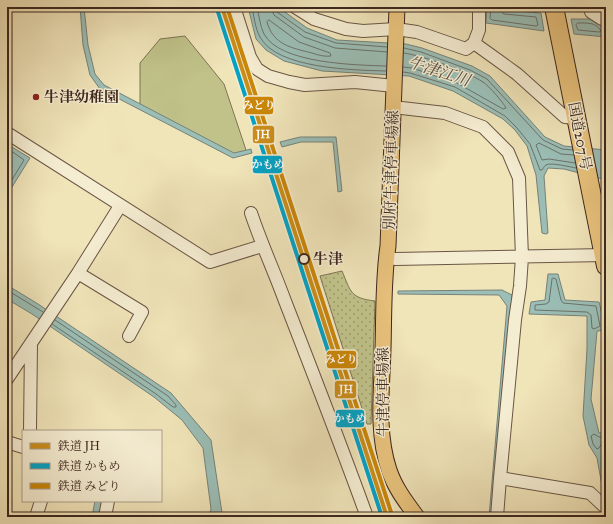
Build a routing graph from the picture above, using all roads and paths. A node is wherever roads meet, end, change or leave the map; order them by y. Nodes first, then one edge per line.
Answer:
1 (234, 7) edge
2 (295, 7) edge
3 (397, 7) edge
4 (479, 7) edge
5 (554, 7) edge
6 (590, 7) edge
7 (606, 19) edge
8 (396, 32) junction
9 (474, 43) junction
10 (394, 84) junction
11 (393, 107) junction
12 (577, 122) junction
13 (7, 133) edge
14 (120, 206) junction
15 (251, 213) dead end
16 (262, 246) junction
17 (522, 257) junction
18 (386, 258) junction
19 (605, 259) edge
20 (78, 273) junction
21 (129, 336) dead end
22 (31, 343) junction
23 (7, 379) edge
24 (30, 430) edge
25 (7, 442) edge
26 (22, 447) edge
27 (500, 478) junction
28 (42, 502) edge
29 (108, 502) edge
30 (606, 508) edge
31 (36, 517) edge
32 (105, 517) edge
33 (367, 517) edge
34 (417, 517) edge
35 (497, 517) edge

1 - 10 street
2 - 8 street
3 - 8 main road
4 - 9 street
5 - 12 highway, 国道207号
6 - 7 street
8 - 9 street
8 - 10 main road, 別府牛津停車場線
9 - 12 street
10 - 11 main road, 別府牛津停車場線
11 - 17 street
11 - 18 main road, 別府牛津停車場線
12 - 19 highway, 国道207号
13 - 14 street
14 - 16 street
14 - 20 street
15 - 16 street
16 - 33 street
17 - 18 street
17 - 19 street
17 - 27 street
18 - 34 main road, 牛津停車場線
20 - 21 street
20 - 22 street
22 - 23 street
22 - 24 street
25 - 26 street
27 - 30 street
27 - 35 street
28 - 31 street
29 - 32 street

